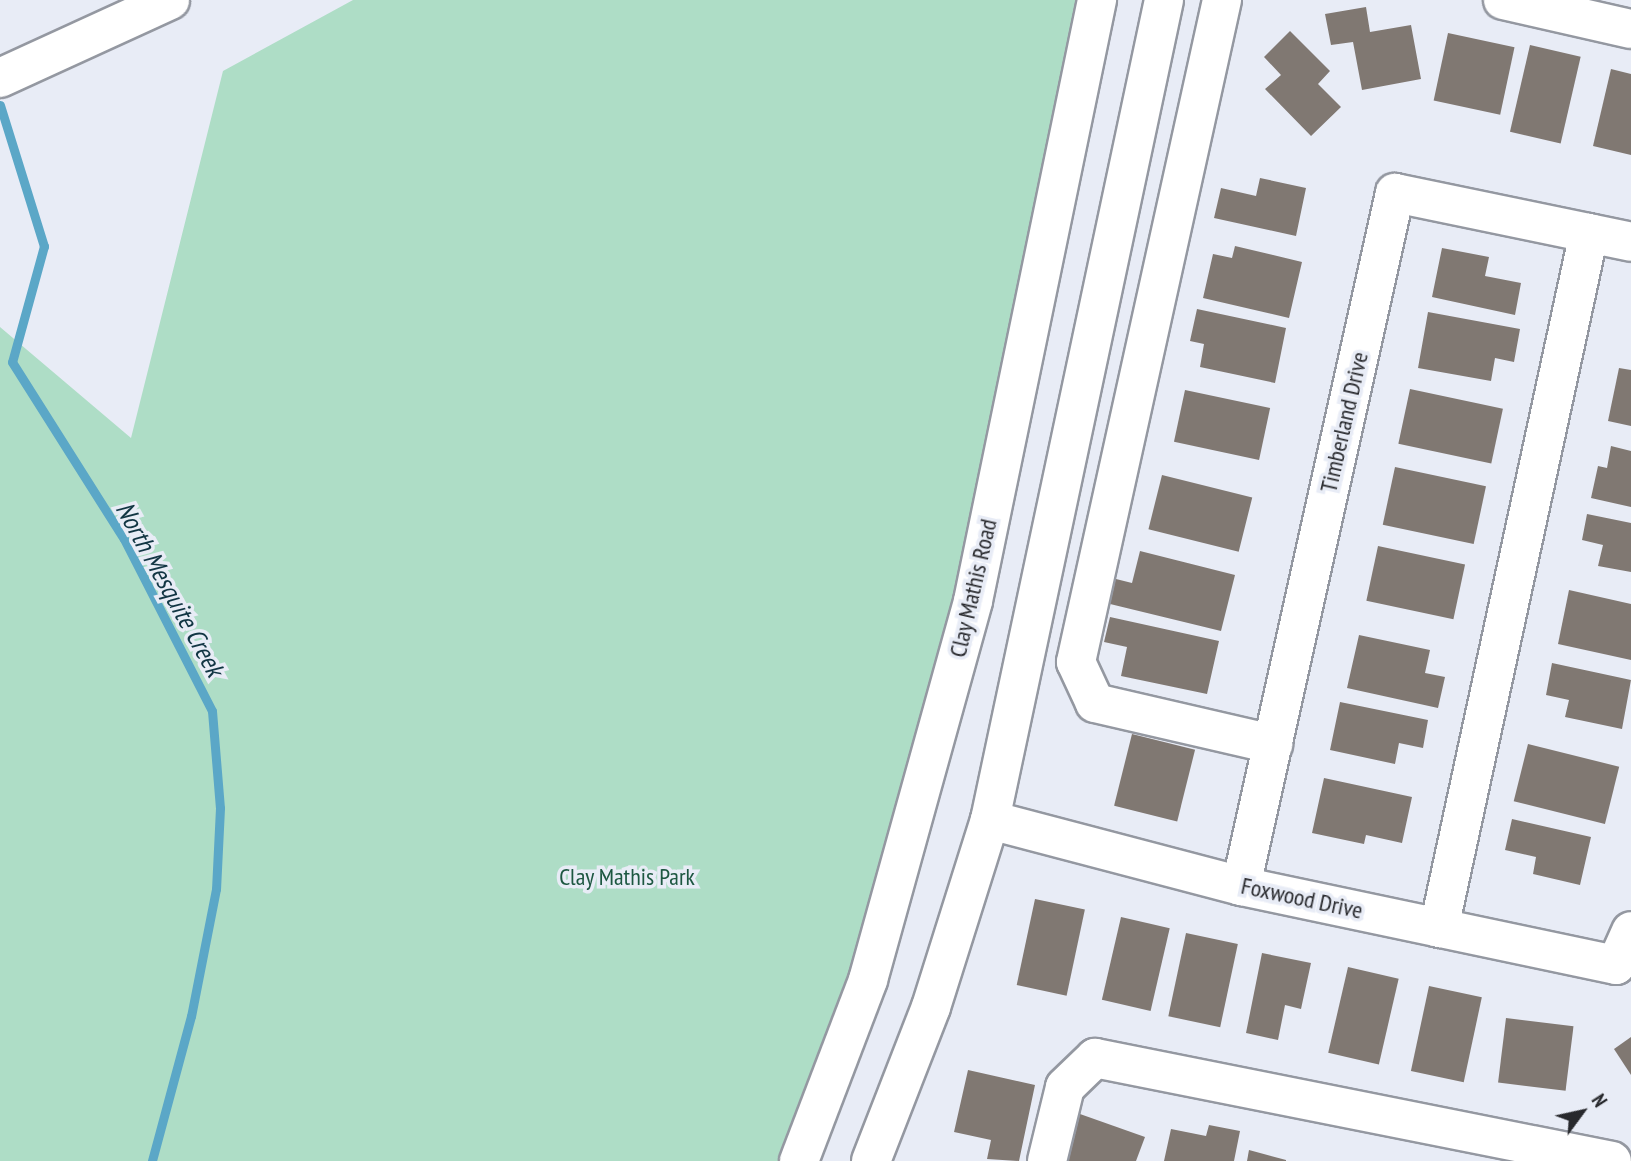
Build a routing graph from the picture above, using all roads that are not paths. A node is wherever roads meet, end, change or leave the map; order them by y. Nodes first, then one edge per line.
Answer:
1 (170, 0) edge
2 (1097, 0) edge
3 (1164, 0) edge
4 (1222, 0) edge
5 (1503, 0) edge
6 (1631, 29) edge
7 (0, 78) edge
8 (1589, 233) junction
9 (1631, 242) edge
10 (1273, 744) junction
11 (990, 821) junction
12 (1241, 886) junction
13 (1439, 928) junction
14 (1624, 948) edge
15 (799, 1161) edge
16 (871, 1161) edge
17 (1047, 1161) edge
18 (1612, 1161) edge

1 - 7 main road
2 - 15 main road, Clay Mathis Road
3 - 11 main road
4 - 10 main road
5 - 6 main road
8 - 9 main road, Timberland Drive
8 - 10 main road, Timberland Drive
8 - 13 main road
10 - 12 main road, Timberland Drive
11 - 12 main road, Foxwood Drive
11 - 16 main road
12 - 13 main road, Foxwood Drive
13 - 14 main road, Foxwood Drive
17 - 18 main road

